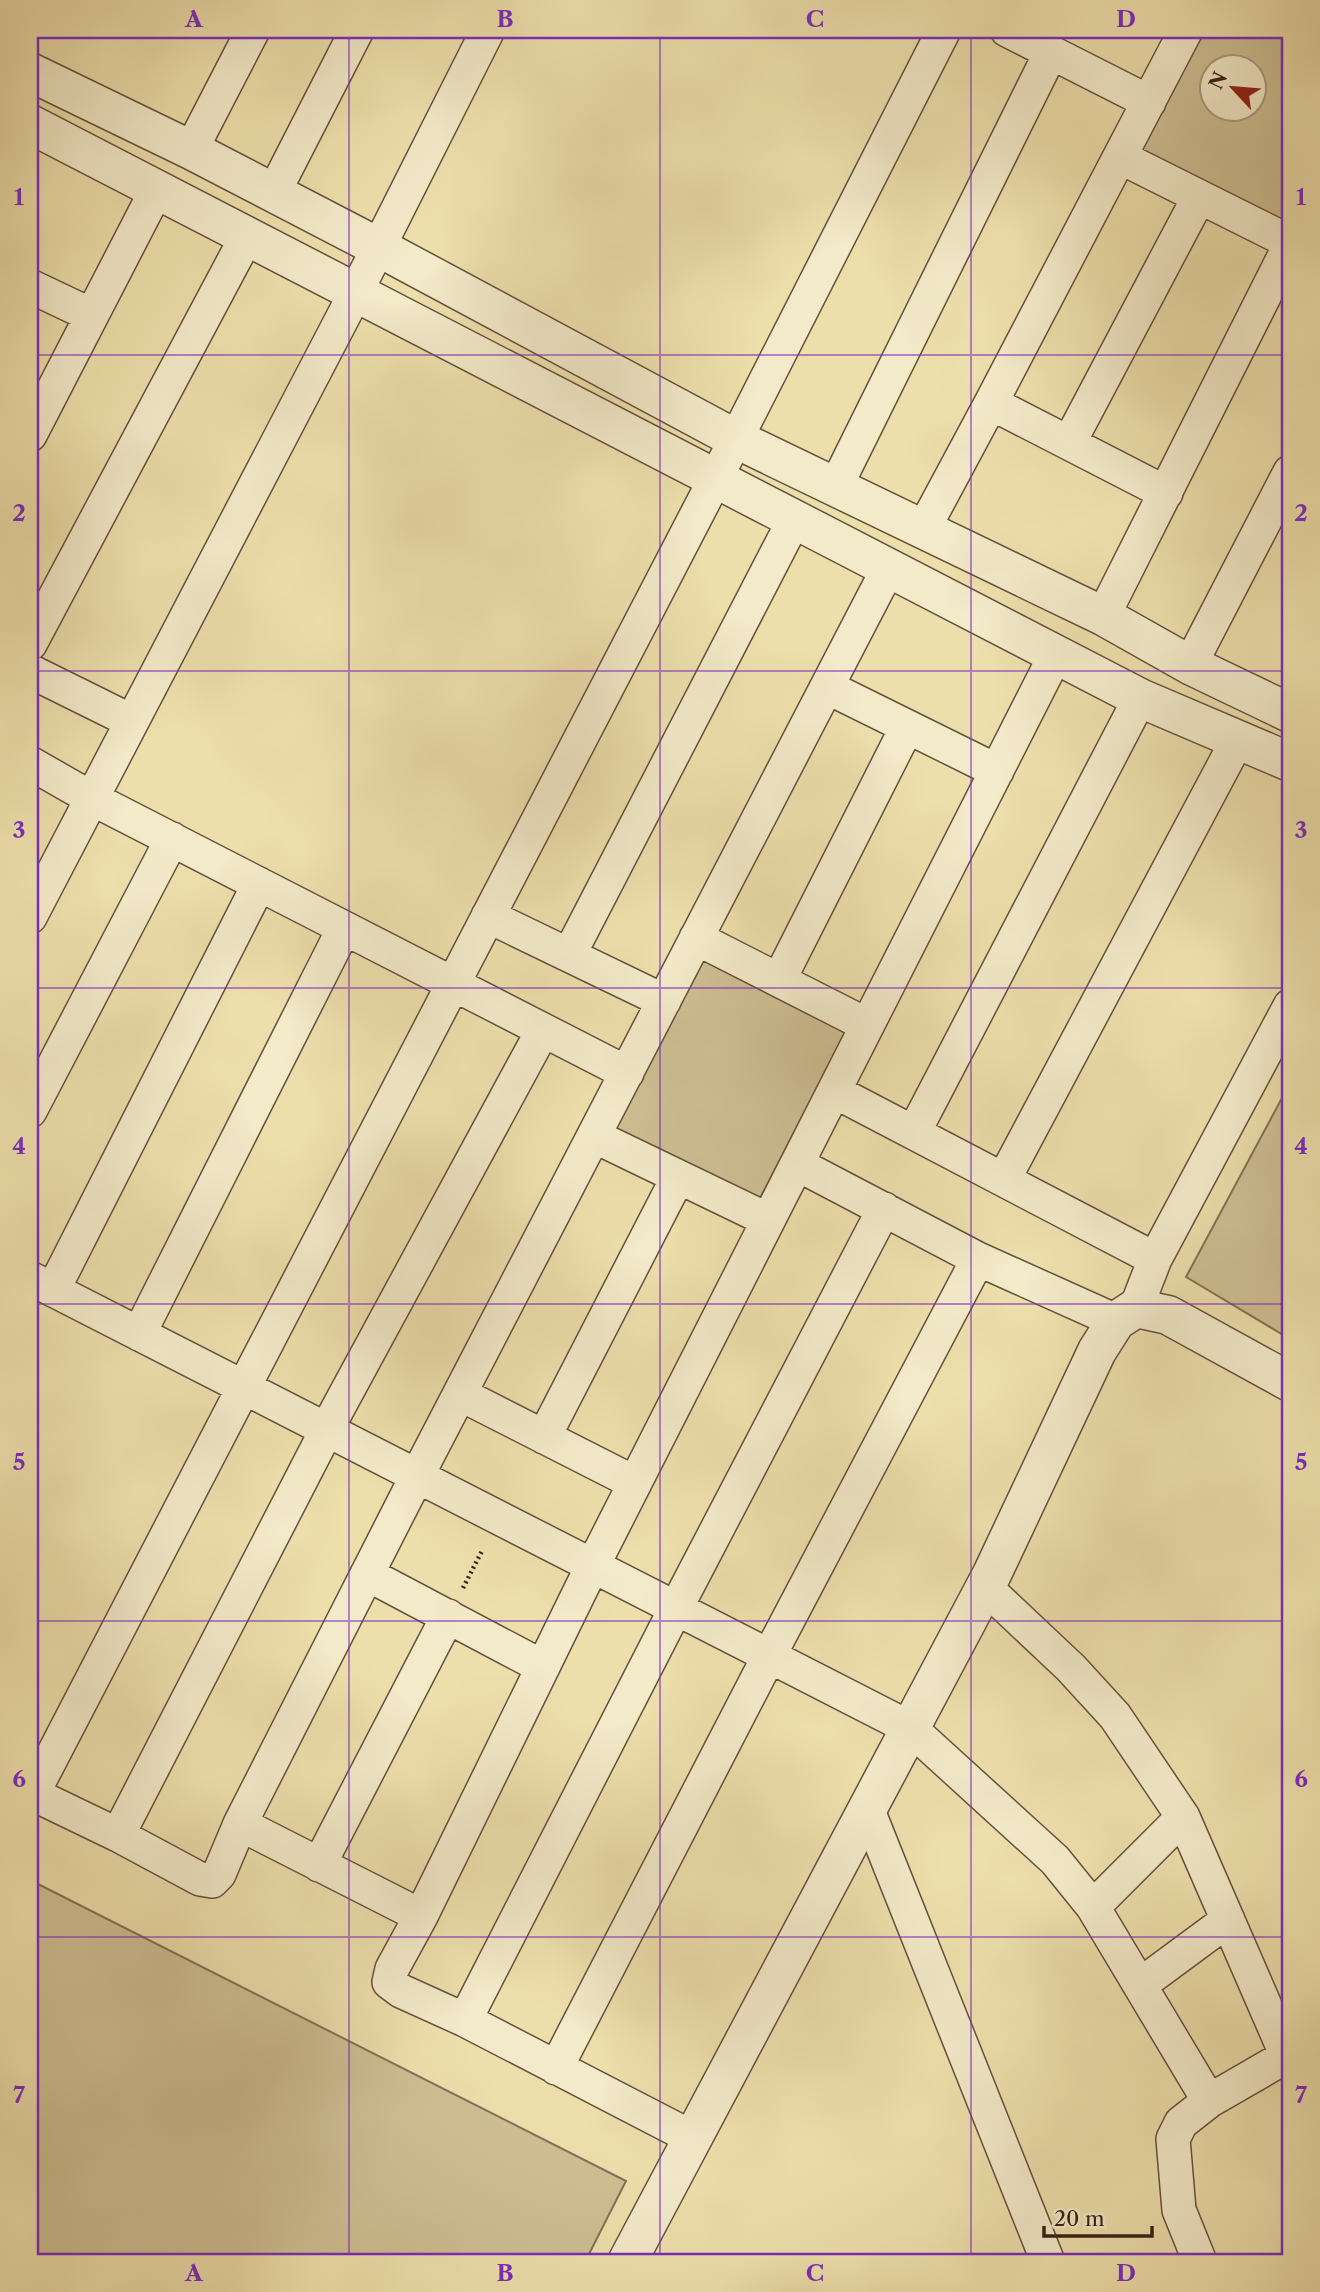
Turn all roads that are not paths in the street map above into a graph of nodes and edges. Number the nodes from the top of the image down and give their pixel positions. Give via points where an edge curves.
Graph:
1 (253, 30) edge
2 (358, 30) edge
3 (488, 30) edge
4 (944, 30) edge
5 (1007, 30) edge
6 (1186, 30) edge
7 (1051, 52) junction
8 (30, 72) edge
9 (1149, 102) junction
10 (30, 124) edge
11 (191, 150) junction
12 (1120, 157) junction
13 (157, 189) junction
14 (273, 194) junction
15 (1199, 197) junction
16 (247, 236) junction
17 (1290, 244) edge
18 (378, 247) junction
19 (30, 286) edge
20 (356, 292) junction
21 (92, 315) junction
22 (991, 403) junction
23 (30, 435) edge
24 (736, 439) junction
25 (1069, 443) junction
26 (1290, 472) edge
27 (716, 478) junction
28 (836, 486) junction
29 (1166, 493) junction
30 (794, 518) junction
31 (924, 528) junction
32 (889, 567) junction
33 (1103, 616) junction
34 (30, 644) edge
35 (1056, 654) junction
36 (1190, 665) junction
37 (30, 671) edge
38 (827, 687) junction
39 (1140, 698) junction
40 (1288, 707) edge
41 (131, 722) junction
42 (907, 727) junction
43 (1238, 740) junction
44 (1290, 762) edge
45 (30, 763) edge
46 (997, 771) junction
47 (91, 798) junction
48 (172, 839) junction
49 (259, 884) junction
50 (488, 916) junction
51 (30, 917) edge
52 (344, 928) junction
53 (696, 938) junction
54 (569, 955) junction
55 (779, 980) junction
56 (453, 984) junction
57 (664, 1001) junction
58 (1290, 1006) edge
59 (867, 1025) junction
60 (543, 1030) junction
61 (626, 1073) junction
62 (834, 1091) junction
63 (30, 1111) edge
64 (914, 1132) junction
65 (594, 1136) junction
66 (797, 1164) junction
67 (678, 1177) junction
68 (1004, 1179) junction
69 (884, 1209) junction
70 (768, 1220) junction
71 (978, 1259) junction
72 (1155, 1259) junction
73 (42, 1284) edge
74 (1126, 1315) junction
75 (139, 1334) junction
76 (1290, 1382) edge
77 (244, 1388) junction
78 (460, 1394) junction
79 (327, 1430) junction
80 (544, 1437) junction
81 (417, 1476) junction
82 (635, 1483) junction
83 (593, 1566) junction
84 (368, 1574) junction
85 (985, 1587) junction
86 (676, 1608) junction
87 (448, 1616) junction
88 (769, 1656) junction
89 (543, 1667) junction
90 (910, 1728) junction
91 (31, 1797) edge
92 (867, 1808) junction
93 (1183, 1817) junction
94 (240, 1824) junction
95 (118, 1835) junction
96 (319, 1865) junction
97 (1093, 1907) junction
98 (421, 1916) junction
99 (1228, 1920) junction
100 (1140, 1985) junction
101 (465, 2020) junction
102 (1289, 2059) edge
103 (556, 2068) junction
104 (1209, 2101) junction
105 (691, 2137) junction
106 (627, 2262) edge
107 (1048, 2262) edge
108 (1200, 2262) edge

1 - 11 street
2 - 14 street
3 - 18 street
4 - 24 street
5 - 7 street
6 - 9 street
7 - 9 street
7 - 28 street
8 - 11 street
9 - 12 street
10 - 13 street
11 - 14 street
12 - 15 street
12 - 22 street
13 - 16 street
13 - 21 street
14 - 18 street
15 - 17 street
15 - 25 street
16 - 20 street
16 - 34 street
17 - 29 street
18 - 20 street
18 - 24 street
19 - 21 street
20 - 27 street
20 - 41 street
21 - 23 street
22 - 25 street
22 - 31 street
24 - 27 street
24 - 28 street
25 - 29 street
26 - 36 street
27 - 30 street
27 - 50 street
28 - 31 street
29 - 33 street
30 - 32 street
30 - 54 street
31 - 33 street
32 - 35 street
32 - 38 street
33 - 36 street
35 - 39 street
35 - 46 street
36 - 40 street
37 - 41 street
38 - 42 street
38 - 53 street
39 - 43 street
39 - 64 street
41 - 47 street
42 - 46 street
42 - 55 street
43 - 44 street
43 - 68 street
45 - 47 street
46 - 59 street
47 - 48 street
47 - 51 street
48 - 49 street
48 - 63 street
49 - 52 street
49 - 73 street
50 - 54 street
50 - 56 street
52 - 56 street
52 - 75 street
53 - 55 street
53 - 57 street
54 - 57 street
55 - 59 street
56 - 60 street
56 - 77 street
57 - 61 street
58 - 72 street
59 - 62 street
60 - 61 street
60 - 79 street
61 - 65 street
62 - 64 street
62 - 66 street
64 - 68 street
65 - 67 street
65 - 78 street
66 - 69 street
66 - 70 street
67 - 70 street
67 - 80 street
68 - 72 street
69 - 71 street
69 - 86 street
70 - 82 street
71 - 74 street
71 - 88 street
72 - 74 street
73 - 75 street
74 - 76 street via 1168,1315
74 - 85 street via 1097,1351
75 - 77 street
77 - 79 street
77 - 91 street
78 - 80 street
78 - 81 street
79 - 81 street
79 - 95 street
80 - 82 street
81 - 83 street
81 - 84 street
82 - 83 street
83 - 86 street
83 - 89 street
84 - 87 street
84 - 94 street
85 - 90 street
85 - 93 street via 1115,1716
86 - 88 street
86 - 101 street
87 - 89 street
87 - 96 street
88 - 90 street
88 - 103 street
89 - 98 street
90 - 92 street
90 - 97 street via 1055,1860
91 - 95 street
92 - 105 street
92 - 107 street
93 - 97 street
93 - 99 street
94 - 95 street via 212,1881
94 - 96 street
96 - 98 street
97 - 100 street
98 - 101 street via 389,1982
99 - 100 street
99 - 102 street
100 - 104 street
101 - 103 street
102 - 104 street
103 - 105 street
104 - 108 street via 1181,2123 1173,2139 1179,2210
105 - 106 street

